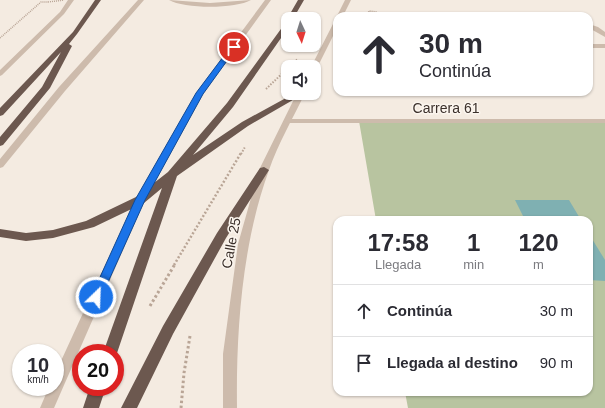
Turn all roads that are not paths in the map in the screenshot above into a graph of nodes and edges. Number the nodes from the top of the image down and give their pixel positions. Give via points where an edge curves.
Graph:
1 (71, 0) edge
2 (98, 0) edge
3 (141, 0) edge
4 (172, 0) edge
5 (248, 0) edge
6 (268, 0) edge
7 (301, 0) edge
8 (348, 0) edge
9 (294, 12) edge
10 (342, 12) edge
11 (593, 27) edge
12 (333, 30) edge
13 (75, 33) junction
14 (281, 33) edge
15 (605, 35) edge
16 (593, 46) edge
17 (605, 46) edge
18 (318, 60) edge
19 (0, 74) edge
20 (288, 100) edge
21 (298, 100) edge
22 (0, 113) edge
23 (288, 121) junction
24 (605, 121) edge
25 (0, 143) edge
26 (0, 165) edge
27 (264, 170) junction
28 (172, 174) junction
29 (140, 200) junction
30 (0, 233) edge
31 (113, 344) edge
32 (95, 396) edge
33 (47, 408) edge
34 (91, 408) edge
35 (129, 408) edge
36 (230, 408) edge

1 - 19 street via 62,13
2 - 13 highway
3 - 26 street via 62,89
4 - 5 street via 202,4
6 - 29 street via 200,93
7 - 9 highway
8 - 10 street
11 - 15 street
12 - 18 street
13 - 22 highway
13 - 25 highway via 46,88
14 - 28 highway via 230,105
16 - 17 street
20 - 28 highway via 245,124
21 - 23 street, Calle 25
23 - 24 street, Carrera 61
23 - 27 street, Calle 25
27 - 35 highway via 221,236 168,330
27 - 36 street, Calle 25 via 243,244 230,354
28 - 29 highway
28 - 31 highway
29 - 30 highway via 90,224 54,234 26,237
29 - 33 street
32 - 34 highway

